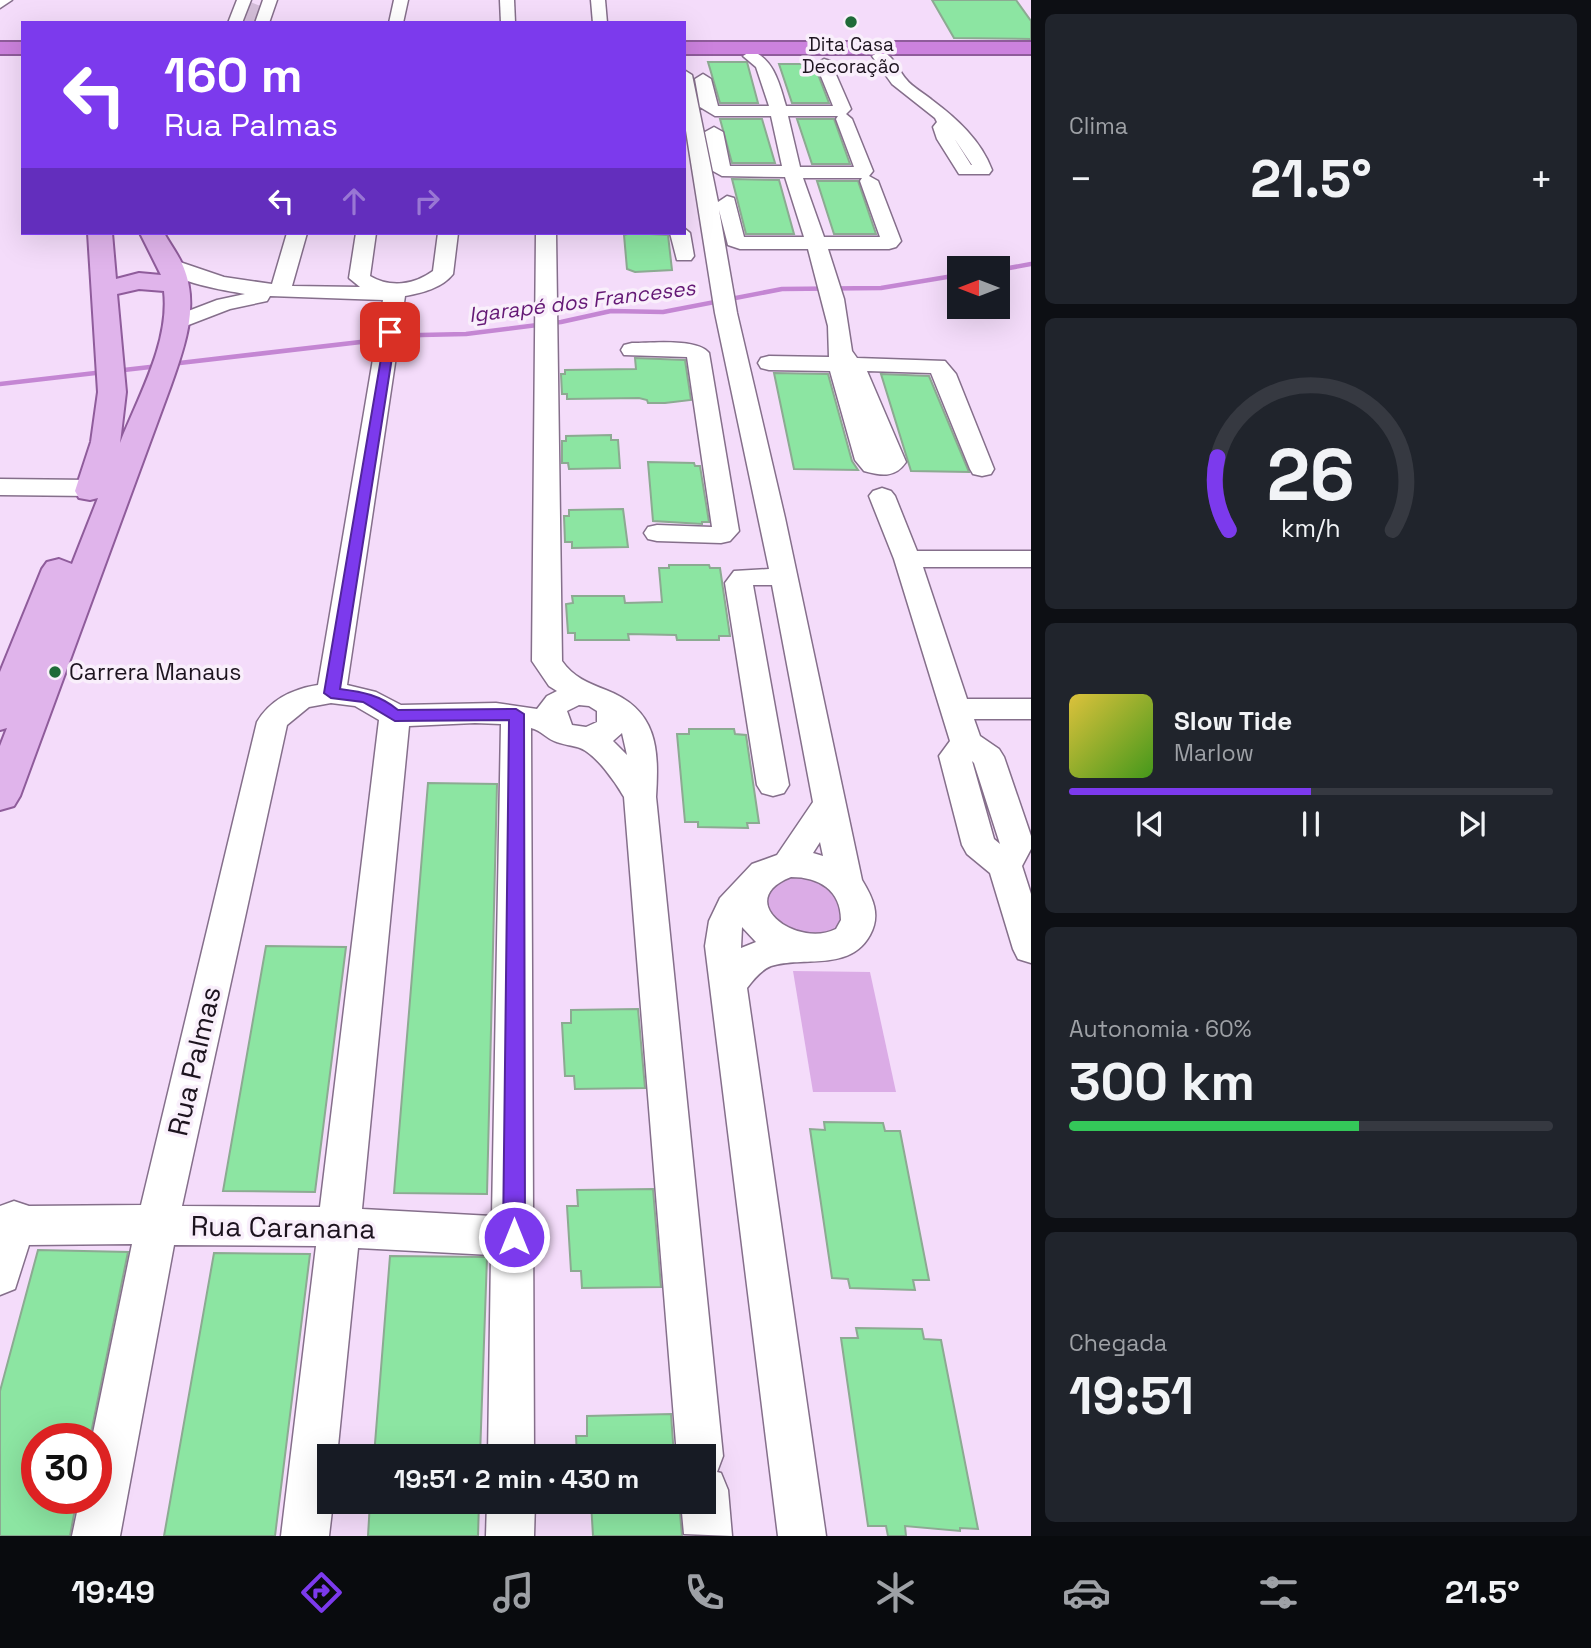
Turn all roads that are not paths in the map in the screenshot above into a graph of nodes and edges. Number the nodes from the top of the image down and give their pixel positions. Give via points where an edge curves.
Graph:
1 (5, 0) edge
2 (244, 0) edge
3 (270, 0) edge
4 (401, 0) edge
5 (507, 0) edge
6 (598, 0) edge
7 (0, 4) edge
8 (236, 21) edge
9 (263, 21) edge
10 (396, 21) edge
11 (508, 21) edge
12 (600, 21) edge
13 (0, 48) edge
14 (21, 48) edge
15 (686, 48) edge
16 (1031, 48) edge
17 (0, 55) edge
18 (21, 55) edge
19 (1031, 56) edge
20 (762, 59) junction
21 (889, 62) junction
22 (824, 64) dead end
23 (690, 65) edge
24 (778, 111) junction
25 (711, 117) dead end
26 (844, 119) dead end
27 (947, 123) dead end
28 (691, 144) edge
29 (686, 168) edge
30 (704, 168) junction
31 (793, 173) junction
32 (869, 181) dead end
33 (723, 183) dead end
34 (100, 235) edge
35 (153, 235) edge
36 (296, 235) edge
37 (366, 235) edge
38 (448, 235) edge
39 (528, 235) edge
40 (546, 235) edge
41 (680, 235) edge
42 (815, 244) junction
43 (684, 256) dead end
44 (528, 267) dead end
45 (174, 274) junction
46 (281, 289) junction
47 (103, 290) junction
48 (310, 291) junction
49 (395, 292) junction
50 (178, 323) junction
51 (632, 349) dead end
52 (844, 361) junction
53 (769, 363) dead end
54 (982, 469) dead end
55 (0, 487) edge
56 (91, 488) junction
57 (882, 496) dead end
58 (724, 518) junction
59 (772, 518) junction
60 (657, 533) dead end
61 (907, 559) junction
62 (1031, 559) edge
63 (784, 577) junction
64 (331, 693) junction
65 (598, 700) junction
66 (955, 709) junction
67 (1031, 709) edge
68 (516, 714) junction
69 (395, 716) junction
70 (0, 717) edge
71 (553, 724) junction
72 (588, 738) junction
73 (773, 785) dead end
74 (0, 796) edge
75 (640, 797) junction
76 (829, 803) junction
77 (789, 864) junction
78 (845, 881) junction
79 (750, 890) junction
80 (1024, 907) edge
81 (805, 949) junction
82 (1031, 949) edge
83 (730, 983) junction
84 (16, 1223) edge
85 (157, 1225) junction
86 (340, 1227) junction
87 (514, 1237) junction
88 (0, 1274) edge
89 (511, 1444) edge
90 (699, 1444) edge
91 (511, 1514) edge
92 (96, 1536) edge
93 (305, 1536) edge
94 (510, 1536) edge
95 (802, 1536) edge

1 - 7 street
2 - 8 street
3 - 9 street
4 - 10 street
5 - 11 street
6 - 12 street
13 - 14 highway
15 - 16 highway
17 - 18 highway
19 - 21 highway
20 - 21 highway
20 - 23 highway
20 - 24 street
21 - 27 street via 910,94
22 - 24 street via 843,109
23 - 24 street via 710,110
23 - 28 street
24 - 31 street
25 - 31 street via 722,170
26 - 31 street via 864,171
28 - 30 street
29 - 30 street
30 - 59 street via 724,304
31 - 42 street
32 - 42 street via 891,242
33 - 42 street via 735,241
34 - 47 main road
35 - 45 main road
36 - 46 street
37 - 49 street via 359,278
38 - 49 street via 443,274
39 - 44 street
40 - 65 street via 547,662 559,679
41 - 43 street
42 - 52 street via 834,304
45 - 46 street
45 - 47 main road
45 - 50 main road
46 - 48 street
47 - 56 main road via 112,417
48 - 49 street
48 - 50 street via 244,299
49 - 64 street
50 - 74 main road
51 - 58 street via 698,353
52 - 53 street
52 - 54 street via 937,366 945,373
55 - 56 street
56 - 70 main road
57 - 61 street
58 - 59 street
58 - 60 street via 724,534
59 - 63 street
61 - 62 street
61 - 66 street
63 - 73 street via 744,577 739,583
63 - 76 street
64 - 69 street, Rua Palmas via 366,697
64 - 85 street, Rua Palmas via 293,703 272,722
65 - 71 street via 575,695 558,702 552,709
65 - 72 street via 615,719 598,736
65 - 75 street via 633,723 643,757
66 - 67 street
66 - 80 street via 966,742 988,757 1017,844 1005,866
68 - 69 street
68 - 71 street
68 - 87 street
69 - 86 street
71 - 72 street via 567,735
72 - 75 street via 626,772
75 - 90 street
76 - 77 street
76 - 78 street
77 - 78 street via 829,870
77 - 79 street via 764,872
78 - 81 street via 860,908 852,934 831,946
79 - 81 street via 749,905 761,927 785,944
79 - 83 street via 735,902 723,928
80 - 82 street
81 - 83 street via 752,957
83 - 95 street
84 - 85 street, Rua Caranana
84 - 88 street
85 - 86 street, Rua Caranana
85 - 92 street, Rua Palmas
86 - 87 street, Rua Caranana
86 - 93 street
87 - 89 street
91 - 94 street

